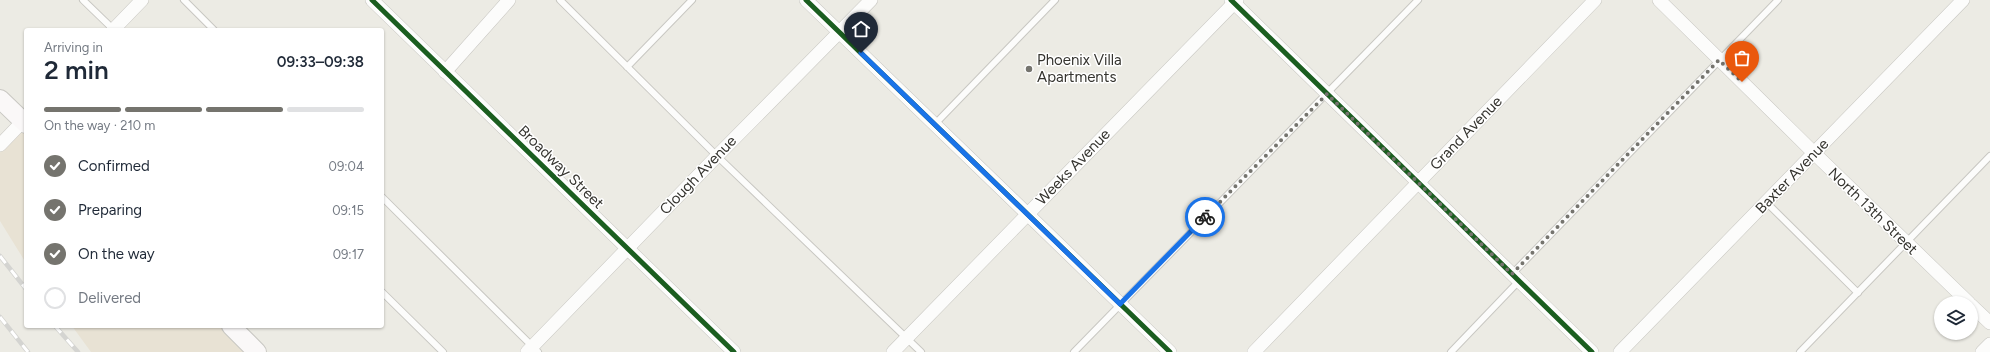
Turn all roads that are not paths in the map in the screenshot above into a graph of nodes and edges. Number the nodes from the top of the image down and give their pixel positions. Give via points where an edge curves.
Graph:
1 (83, 0) edge
2 (142, 0) edge
3 (184, 0) edge
4 (372, 0) edge
5 (509, 0) edge
6 (560, 0) edge
7 (692, 0) edge
8 (806, 0) edge
9 (871, 0) edge
10 (1055, 0) edge
11 (1418, 0) edge
12 (1595, 0) edge
13 (1659, 0) edge
14 (1778, 0) edge
15 (1963, 0) edge
16 (1234, 1) edge
17 (111, 28) edge
18 (115, 28) edge
19 (212, 28) edge
20 (840, 32) junction
21 (1719, 60) junction
22 (627, 67) junction
23 (445, 72) junction
24 (1327, 94) junction
25 (0, 99) edge
26 (24, 120) edge
27 (24, 122) edge
28 (935, 124) junction
29 (0, 145) edge
30 (1814, 153) junction
31 (717, 156) junction
32 (1990, 156) edge
33 (1419, 183) junction
34 (384, 199) edge
35 (1766, 202) junction
36 (1028, 213) junction
37 (1906, 242) junction
38 (627, 248) junction
39 (1516, 277) junction
40 (1858, 293) junction
41 (384, 294) edge
42 (1962, 296) edge
43 (1120, 304) junction
44 (1978, 312) edge
45 (1990, 323) edge
46 (233, 328) edge
47 (907, 338) junction
48 (1990, 344) edge
49 (533, 350) edge
50 (257, 352) edge
51 (443, 352) edge
52 (734, 352) edge
53 (893, 352) edge
54 (922, 352) edge
55 (1074, 352) edge
56 (1170, 352) edge
57 (1254, 352) edge
58 (1451, 352) edge
59 (1592, 352) edge
60 (1620, 352) edge
61 (1800, 352) edge
62 (1982, 352) edge

1 - 17 lane
2 - 18 street
3 - 19 lane
4 - 23 street, Broadway Street
5 - 23 street
6 - 22 lane
7 - 22 lane
8 - 20 street
9 - 20 street, Clough Avenue
10 - 28 lane
11 - 24 lane
12 - 33 street, Grand Avenue
13 - 21 street, North 13th Street
14 - 21 lane
15 - 30 street, Baxter Avenue
16 - 24 street
16 - 36 street, Weeks Avenue
20 - 28 street
20 - 31 street, Clough Avenue
21 - 30 street, North 13th Street
21 - 39 lane
22 - 31 lane
23 - 38 street, Broadway Street
24 - 33 street
24 - 43 lane
25 - 26 street
27 - 29 street
28 - 36 street
30 - 35 street, Baxter Avenue
30 - 37 street, North 13th Street
31 - 38 street, Clough Avenue
31 - 47 lane
32 - 37 lane
33 - 39 street
33 - 57 street, Grand Avenue
34 - 49 lane
35 - 40 lane
35 - 60 street, Baxter Avenue
36 - 43 street
36 - 47 street, Weeks Avenue
37 - 40 lane
37 - 42 street, North 13th Street
38 - 49 street, Clough Avenue
38 - 52 street, Broadway Street
39 - 58 lane
39 - 59 street
40 - 61 lane
41 - 51 lane
43 - 55 lane
43 - 56 street
44 - 45 street, North 13th Street
46 - 50 street
47 - 53 street, Weeks Avenue
47 - 54 lane
48 - 62 street

